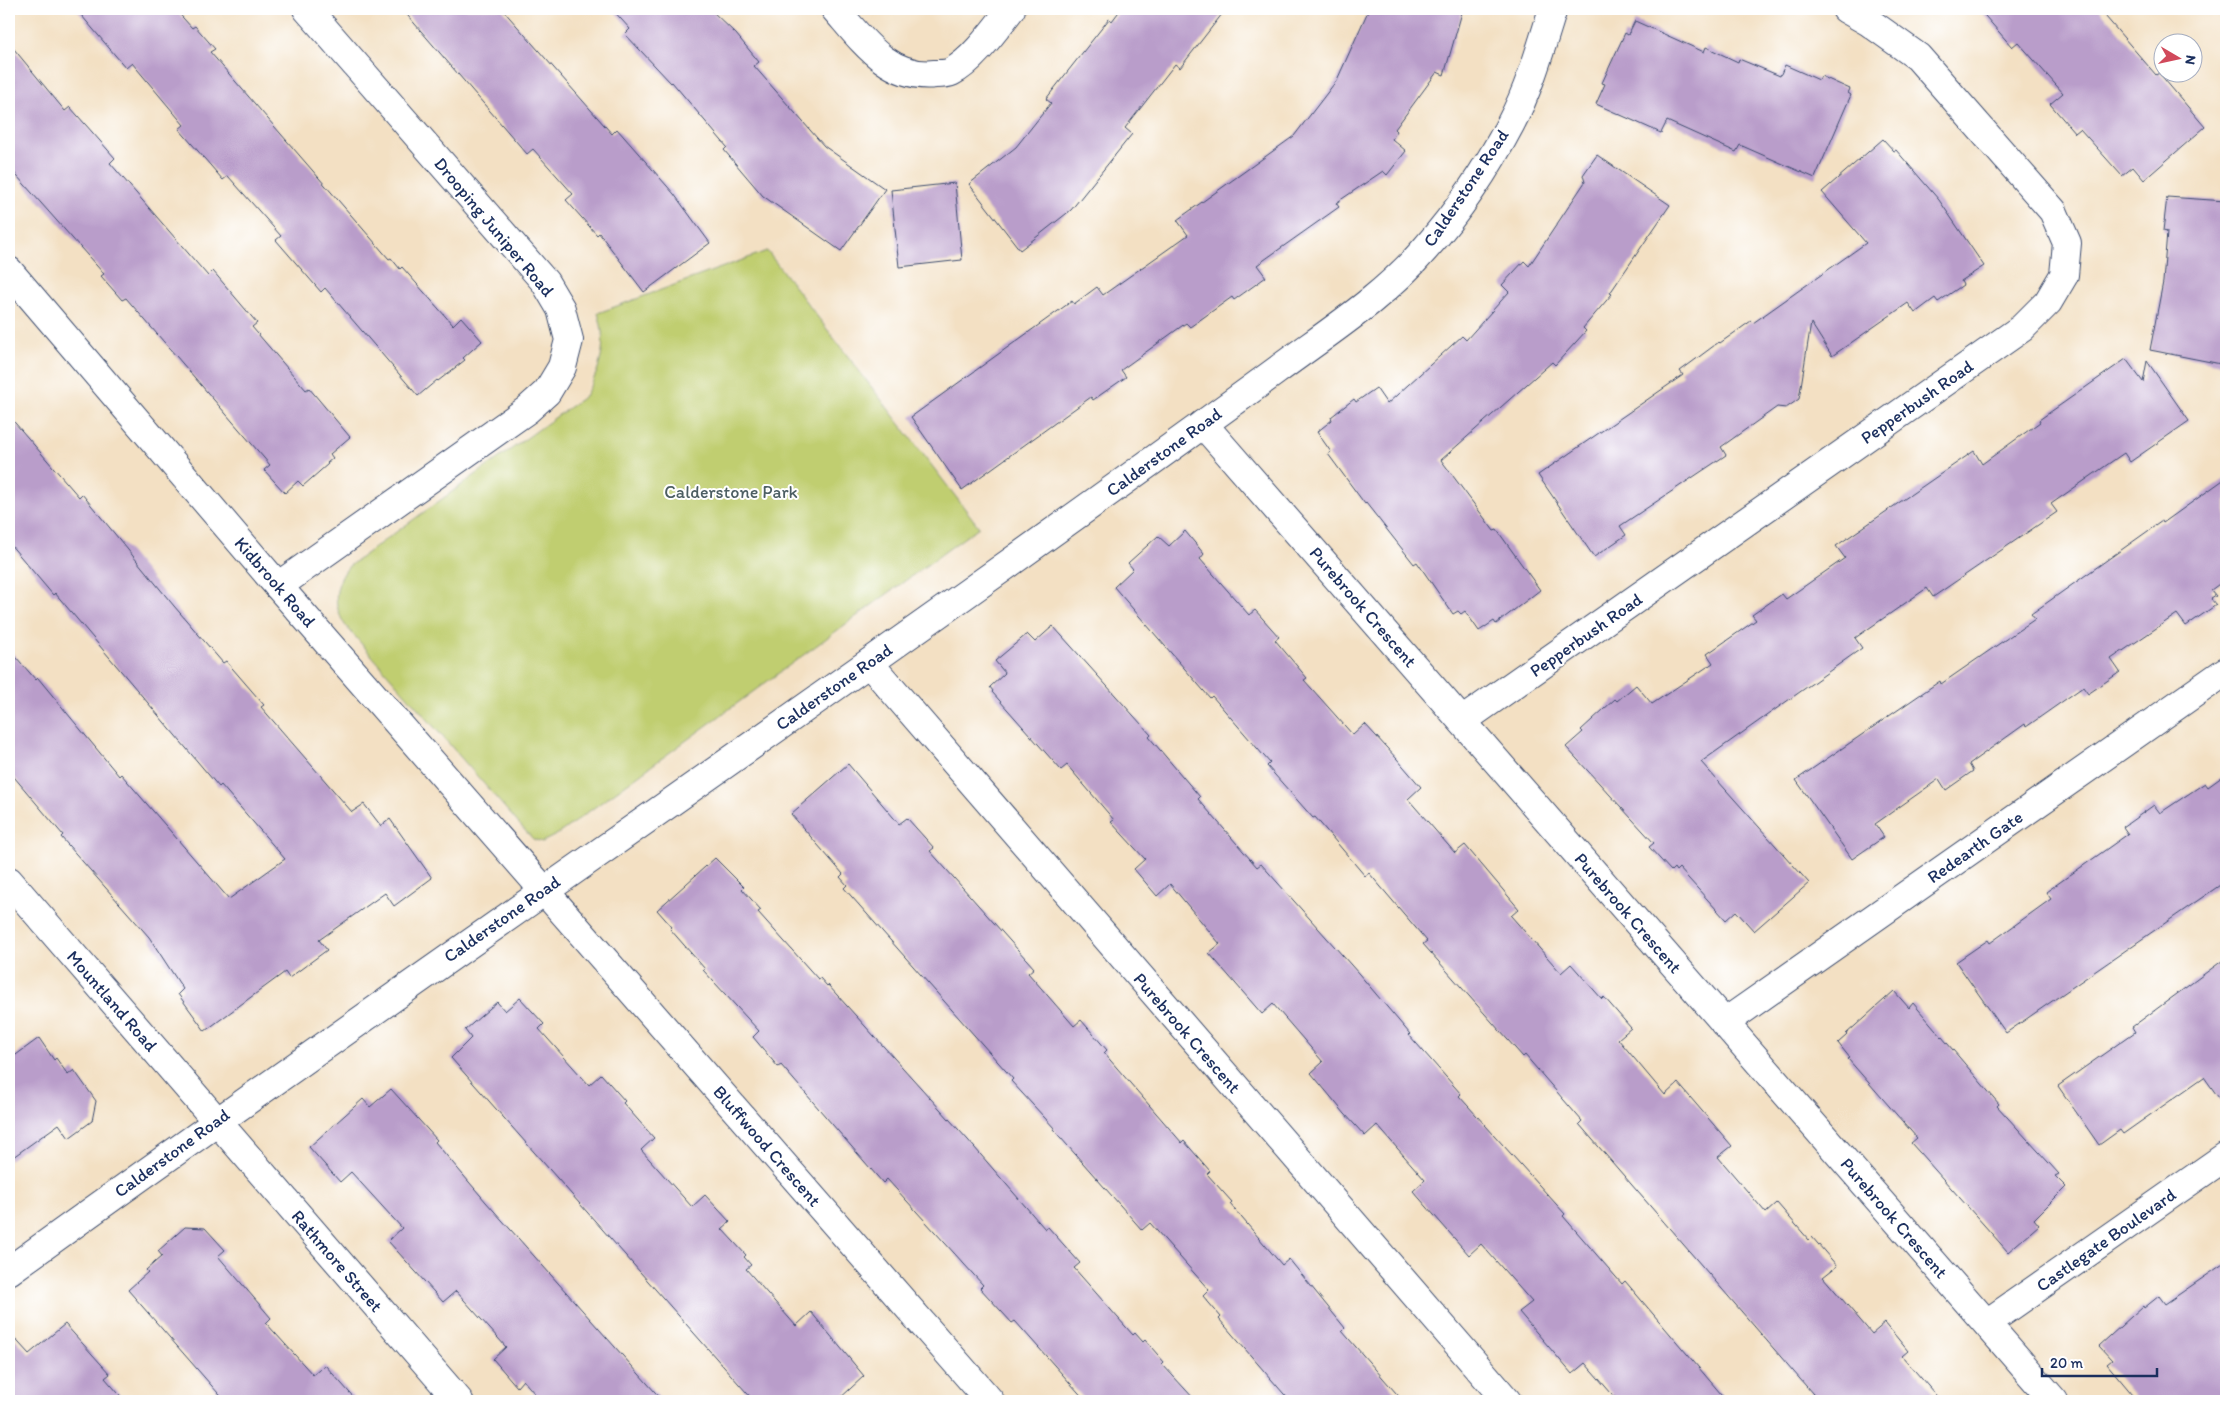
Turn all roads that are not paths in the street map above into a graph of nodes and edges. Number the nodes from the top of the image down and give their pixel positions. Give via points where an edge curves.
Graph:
1 (307, 9) edge
2 (835, 9) edge
3 (1011, 9) edge
4 (1553, 9) edge
5 (1846, 9) edge
6 (9, 271) edge
7 (1203, 424) junction
8 (278, 586) junction
9 (869, 663) junction
10 (2226, 671) edge
11 (1462, 721) junction
12 (9, 881) edge
13 (543, 890) junction
14 (1724, 1023) junction
15 (216, 1121) junction
16 (2226, 1156) edge
17 (9, 1271) edge
18 (1986, 1323) junction
19 (459, 1401) edge
20 (990, 1401) edge
21 (1507, 1401) edge
22 (2054, 1401) edge

1 - 8 street, Drooping Juniper Road via 545,282 561,309 569,340 562,368 547,392 527,410
2 - 3 street via 891,66 918,76 950,73 978,50
4 - 7 street, Calderstone Road via 1535,67 1512,121 1484,168 1425,250 1384,290
5 - 11 street, Pepperbush Road via 1918,57 2053,211 2067,243 2064,275 2048,302 2022,328
6 - 8 street, Kidbrook Road
7 - 9 street, Calderstone Road
7 - 11 street, Purebrook Crescent
8 - 13 street, Kidbrook Road
9 - 13 street, Calderstone Road
9 - 21 street, Purebrook Crescent
10 - 14 street, Redearth Gate
11 - 14 street, Purebrook Crescent
12 - 15 street, Mountland Road
13 - 15 street, Calderstone Road
13 - 20 street, Bluffwood Crescent
14 - 18 street, Purebrook Crescent
15 - 17 street, Calderstone Road
15 - 19 street, Rathmore Street
16 - 18 street, Castlegate Boulevard
18 - 22 street, Purebrook Crescent

